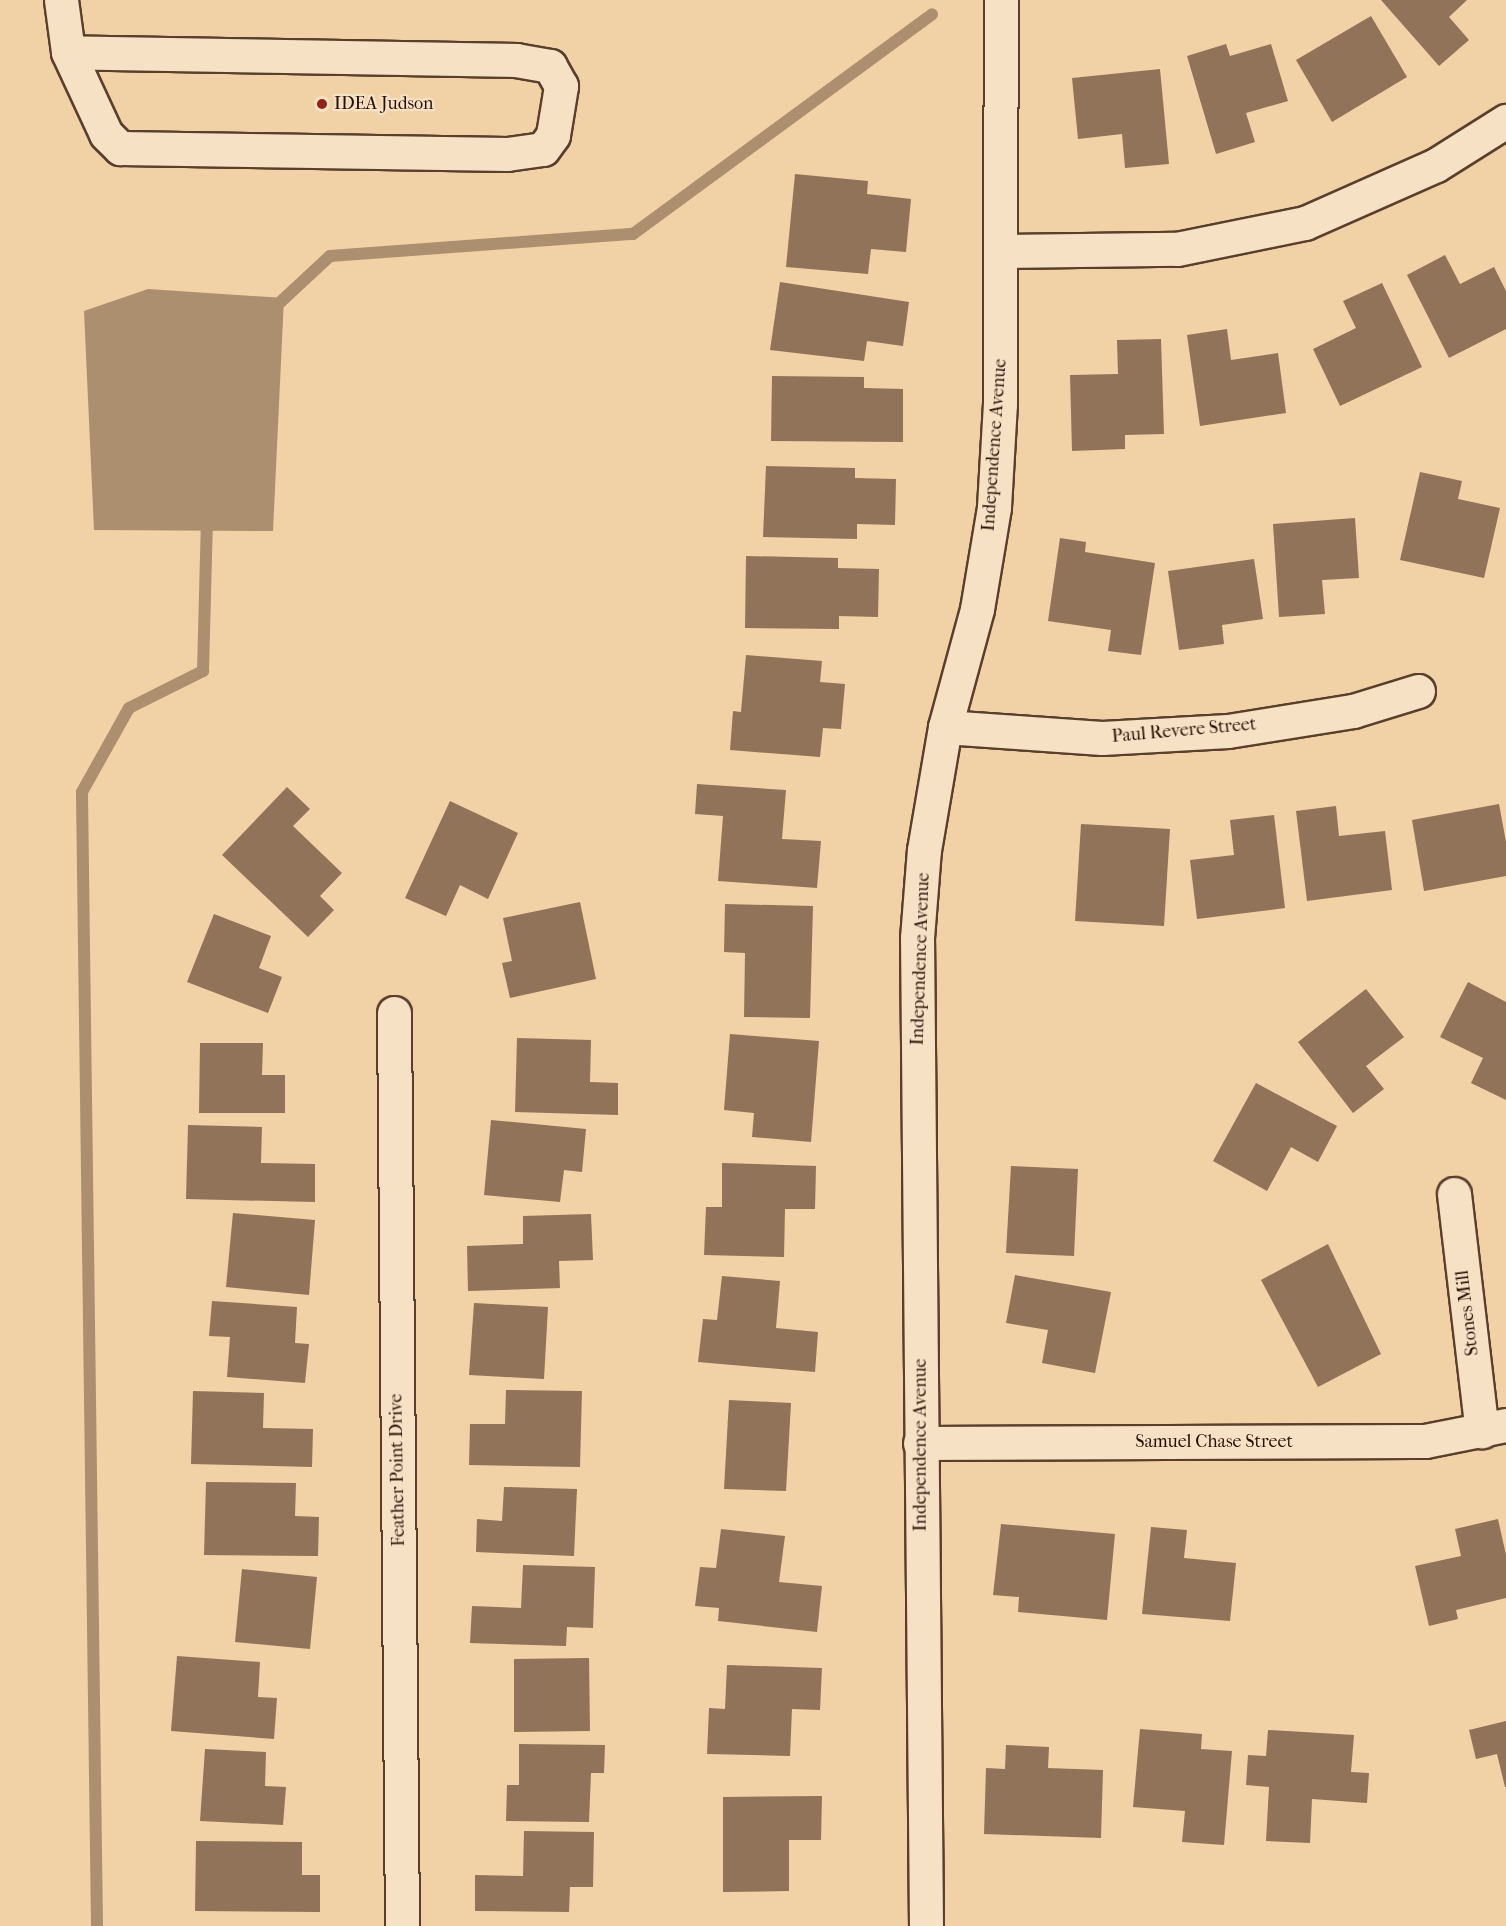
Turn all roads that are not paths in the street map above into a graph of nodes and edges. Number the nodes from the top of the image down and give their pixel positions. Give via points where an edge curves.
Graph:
1 (61, 0) edge
2 (1001, 0) edge
3 (68, 52) junction
4 (1506, 121) edge
5 (1002, 251) junction
6 (1418, 691) dead end
7 (945, 727) junction
8 (394, 1013) dead end
9 (1454, 1194) dead end
10 (1494, 1428) edge
11 (920, 1443) junction
12 (402, 1926) edge
13 (926, 1926) edge

1 - 3 street
2 - 5 street, Independence Avenue
3 - 3 street via 106,134 120,148 507,154 543,149 553,135 561,86 550,66 516,60
4 - 5 street via 1436,165 1305,224 1177,249
5 - 7 street, Independence Avenue via 994,507 978,609
6 - 7 street, Paul Revere Street via 1353,711 1228,731 1102,738
7 - 11 street, Independence Avenue via 924,850 917,938
8 - 12 street, Feather Point Drive
9 - 10 street, Stones Mill
10 - 11 street, Samuel Chase Street via 1425,1441
11 - 13 street, Independence Avenue

